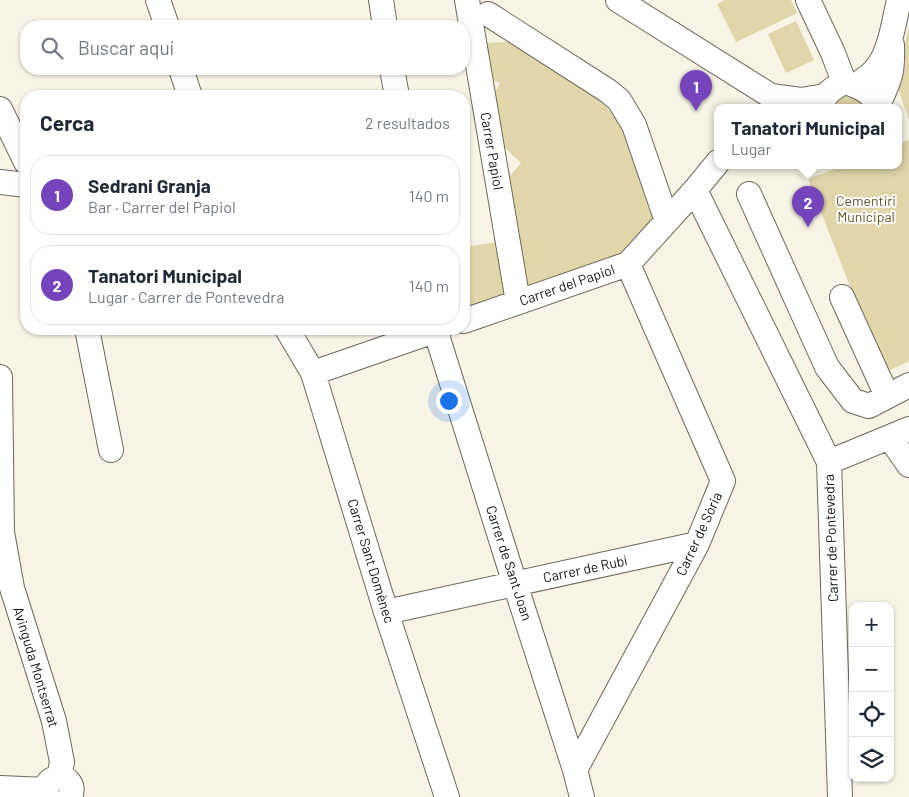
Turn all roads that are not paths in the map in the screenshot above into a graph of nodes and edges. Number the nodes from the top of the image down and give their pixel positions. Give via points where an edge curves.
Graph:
1 (158, 0) edge
2 (381, 0) edge
3 (467, 0) edge
4 (618, 0) edge
5 (808, 0) edge
6 (899, 0) edge
7 (488, 14) dead end
8 (165, 20) edge
9 (384, 20) edge
10 (891, 34) junction
11 (183, 75) edge
12 (393, 75) edge
13 (851, 84) junction
14 (188, 90) edge
15 (396, 90) edge
16 (823, 102) edge
17 (772, 104) edge
18 (876, 104) edge
19 (879, 104) edge
20 (0, 109) edge
21 (20, 150) edge
22 (714, 167) edge
23 (0, 182) edge
24 (20, 184) edge
25 (695, 190) junction
26 (749, 194) dead end
27 (667, 221) junction
28 (628, 264) junction
29 (842, 297) dead end
30 (518, 302) junction
31 (470, 319) edge
32 (88, 335) edge
33 (291, 335) edge
34 (420, 335) edge
35 (439, 335) edge
36 (313, 373) junction
37 (0, 377) edge
38 (909, 385) edge
39 (887, 396) junction
40 (900, 433) edge
41 (111, 450) dead end
42 (829, 462) junction
43 (909, 464) edge
44 (697, 544) junction
45 (515, 584) junction
46 (386, 612) junction
47 (575, 770) junction
48 (0, 788) edge
49 (56, 790) edge
50 (447, 797) edge
51 (582, 797) edge
52 (840, 797) edge

1 - 8 street
2 - 9 street
3 - 30 street, Carrer Papiol
4 - 17 street
5 - 13 street via 832,53
6 - 10 street
7 - 27 street via 619,100 634,125
10 - 13 street via 876,70
10 - 19 street via 891,77
11 - 14 street
12 - 15 street
13 - 16 street via 831,89
13 - 18 street via 872,96
16 - 17 street via 801,100
20 - 21 street
22 - 25 street, Carrer del Papiol
23 - 24 street
25 - 27 street, Carrer del Papiol
25 - 42 street, Carrer de Pontevedra
26 - 39 street via 827,367 853,401 869,406
27 - 28 street, Carrer del Papiol
28 - 30 street, Carrer del Papiol
28 - 44 street, Carrer de Sòria via 723,482
29 - 39 street
30 - 31 street, Carrer del Papiol
32 - 41 street
33 - 36 street, Carrer Sant Domènec
34 - 36 street
35 - 45 street, Carrer de Sant Joan
36 - 46 street, Carrer Sant Domènec
37 - 49 street, Avinguda Montserrat via 2,532 12,588 54,721 62,762
38 - 39 street
40 - 42 street
40 - 43 street
42 - 52 street, Carrer de Pontevedra
44 - 45 street, Carrer de Rubí
44 - 47 street, Carrer de Sòria
45 - 46 street, Carrer de Rubí
45 - 47 street, Carrer de Sant Joan
46 - 50 street, Carrer Sant Domènec
47 - 51 street, Carrer de Sant Joan
48 - 49 street

